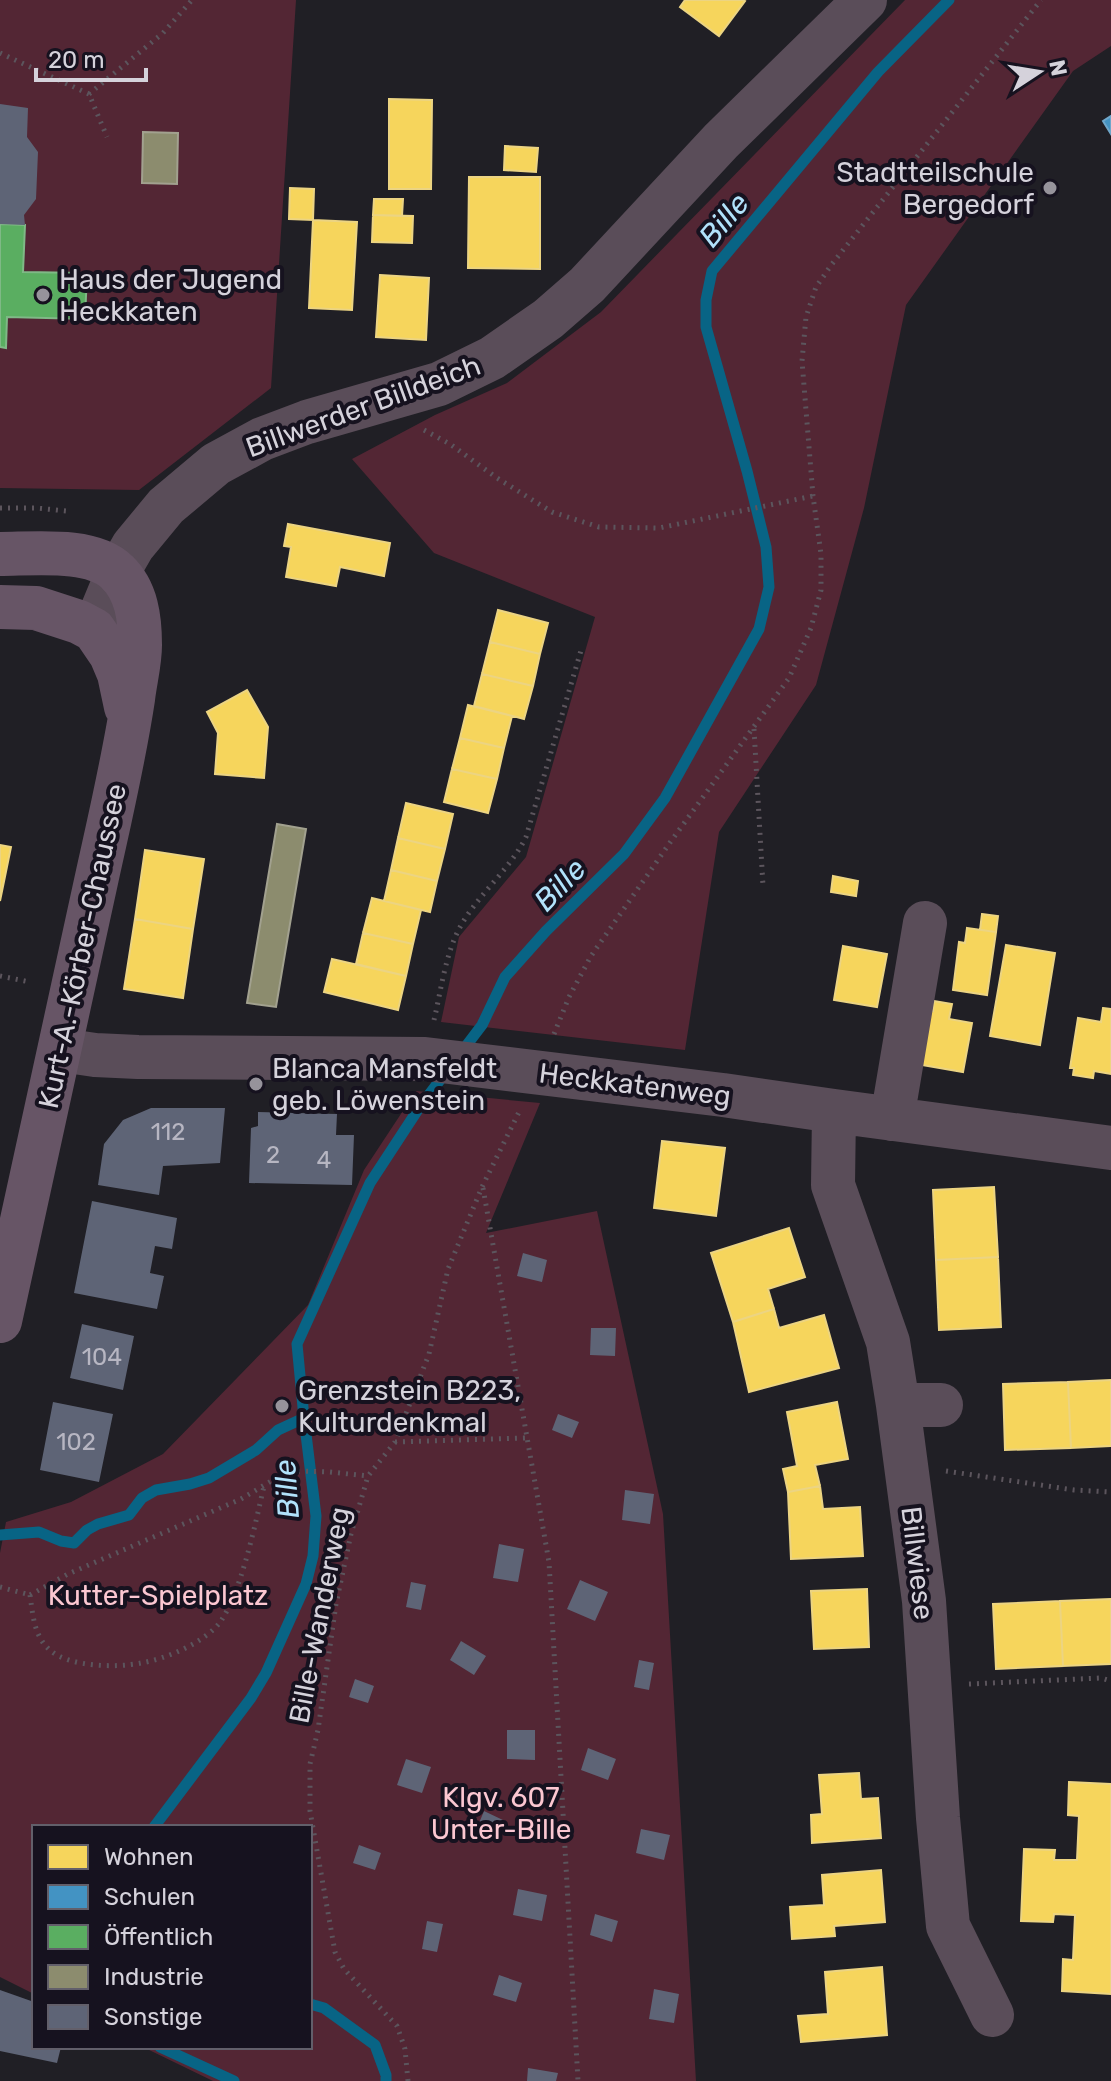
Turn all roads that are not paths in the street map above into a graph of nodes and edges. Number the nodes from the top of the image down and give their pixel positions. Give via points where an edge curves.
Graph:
1 (865, 0) edge
2 (0, 554) edge
3 (118, 572) junction
4 (0, 607) edge
5 (94, 630) junction
6 (128, 729) junction
7 (925, 923) dead end
8 (61, 1050) junction
9 (834, 1111) junction
10 (892, 1119) junction
11 (1111, 1148) edge
12 (0, 1321) edge
13 (898, 1405) junction
14 (941, 1405) dead end
15 (992, 2015) dead end

1 - 3 street, Billwerder Billdeich via 548,319 492,358 439,384 307,422 216,464 166,506
2 - 3 main road via 90,557
3 - 5 street, Billwerder Billdeich
3 - 6 main road, Kurt-A.-Körber-Chaussee via 138,616 140,648
4 - 5 main road via 36,608
5 - 6 main road via 119,674
6 - 8 main road, Kurt-A.-Körber-Chaussee
7 - 10 street
8 - 9 street, Heckkatenweg via 138,1057 425,1059
8 - 12 main road, Kurt-A.-Körber-Chaussee
9 - 10 street, Heckkatenweg
9 - 13 street, Billwiese via 833,1185 888,1342
10 - 11 street, Heckkatenweg
13 - 14 street
13 - 15 street, Billwiese via 924,1601 948,1926

